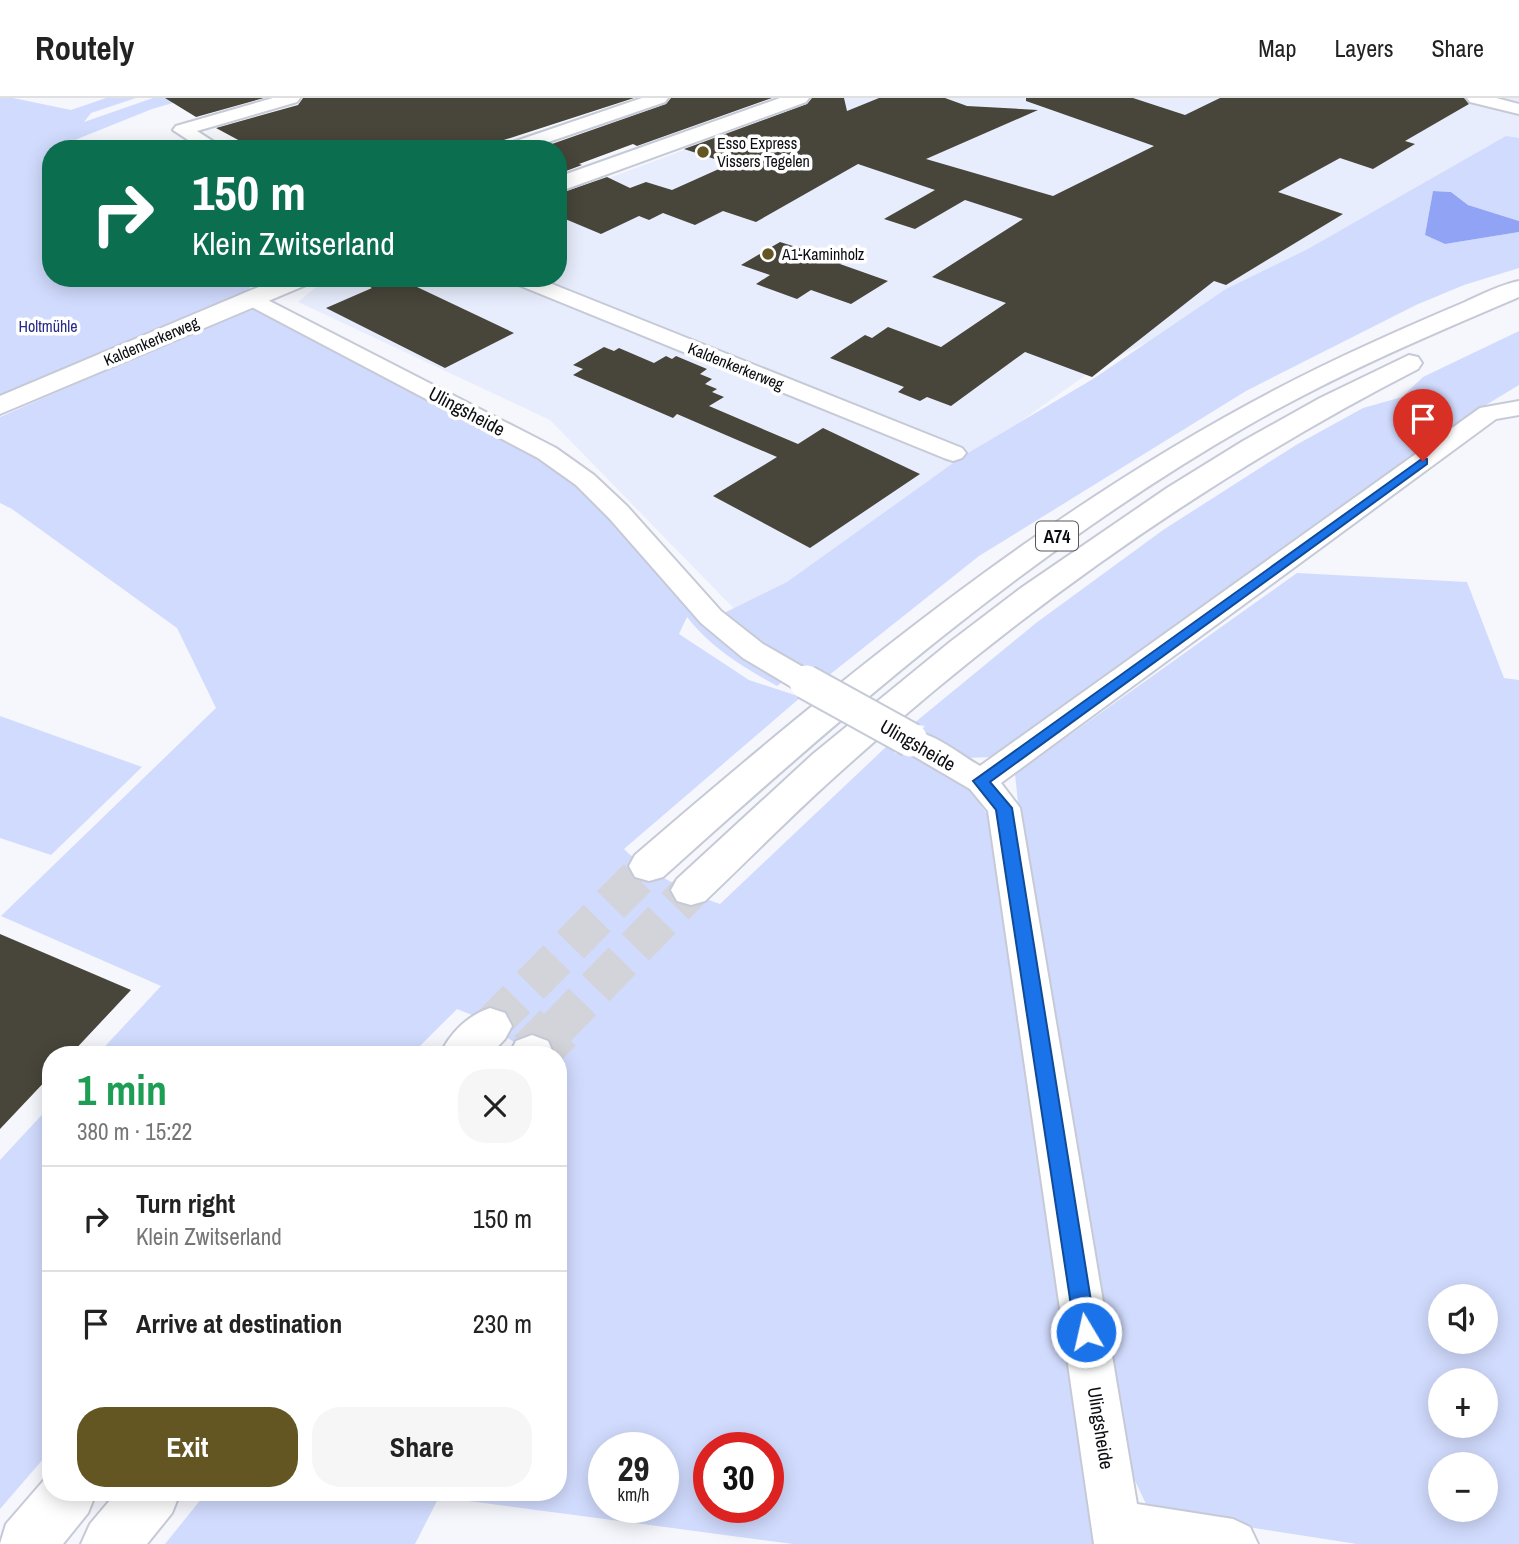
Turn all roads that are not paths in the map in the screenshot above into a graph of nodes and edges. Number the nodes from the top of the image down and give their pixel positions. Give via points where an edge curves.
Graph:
1 (659, 98) edge
2 (799, 98) edge
3 (1476, 98) edge
4 (279, 99) edge
5 (1519, 109) edge
6 (200, 140) edge
7 (536, 140) edge
8 (567, 182) edge
9 (280, 287) edge
10 (540, 287) edge
11 (1519, 289) edge
12 (252, 298) junction
13 (1519, 314) edge
14 (0, 406) edge
15 (1519, 408) edge
16 (953, 453) dead end
17 (981, 781) junction
18 (649, 866) tunnel mouth
19 (691, 890) tunnel mouth
20 (61, 1501) edge
21 (145, 1501) edge
22 (1117, 1535) edge
23 (26, 1544) edge
24 (110, 1544) edge
25 (1233, 1544) edge

1 - 7 street
2 - 8 main road
3 - 5 street
4 - 6 street via 182,130
9 - 12 main road, Kaldenkerkerweg
10 - 16 street, Kaldenkerkerweg
11 - 18 main road, A74 via 1343,365 1201,441 1043,545 902,648
12 - 14 main road, Kaldenkerkerweg
12 - 17 street, Ulingsheide, bridge via 547,453 585,480 710,617 753,651
13 - 19 main road, A74 via 1377,379 1227,460 1070,567 825,764
15 - 17 street via 1489,413
17 - 22 street, Ulingsheide via 1004,808
20 - 23 main road
21 - 24 main road
22 - 25 street

